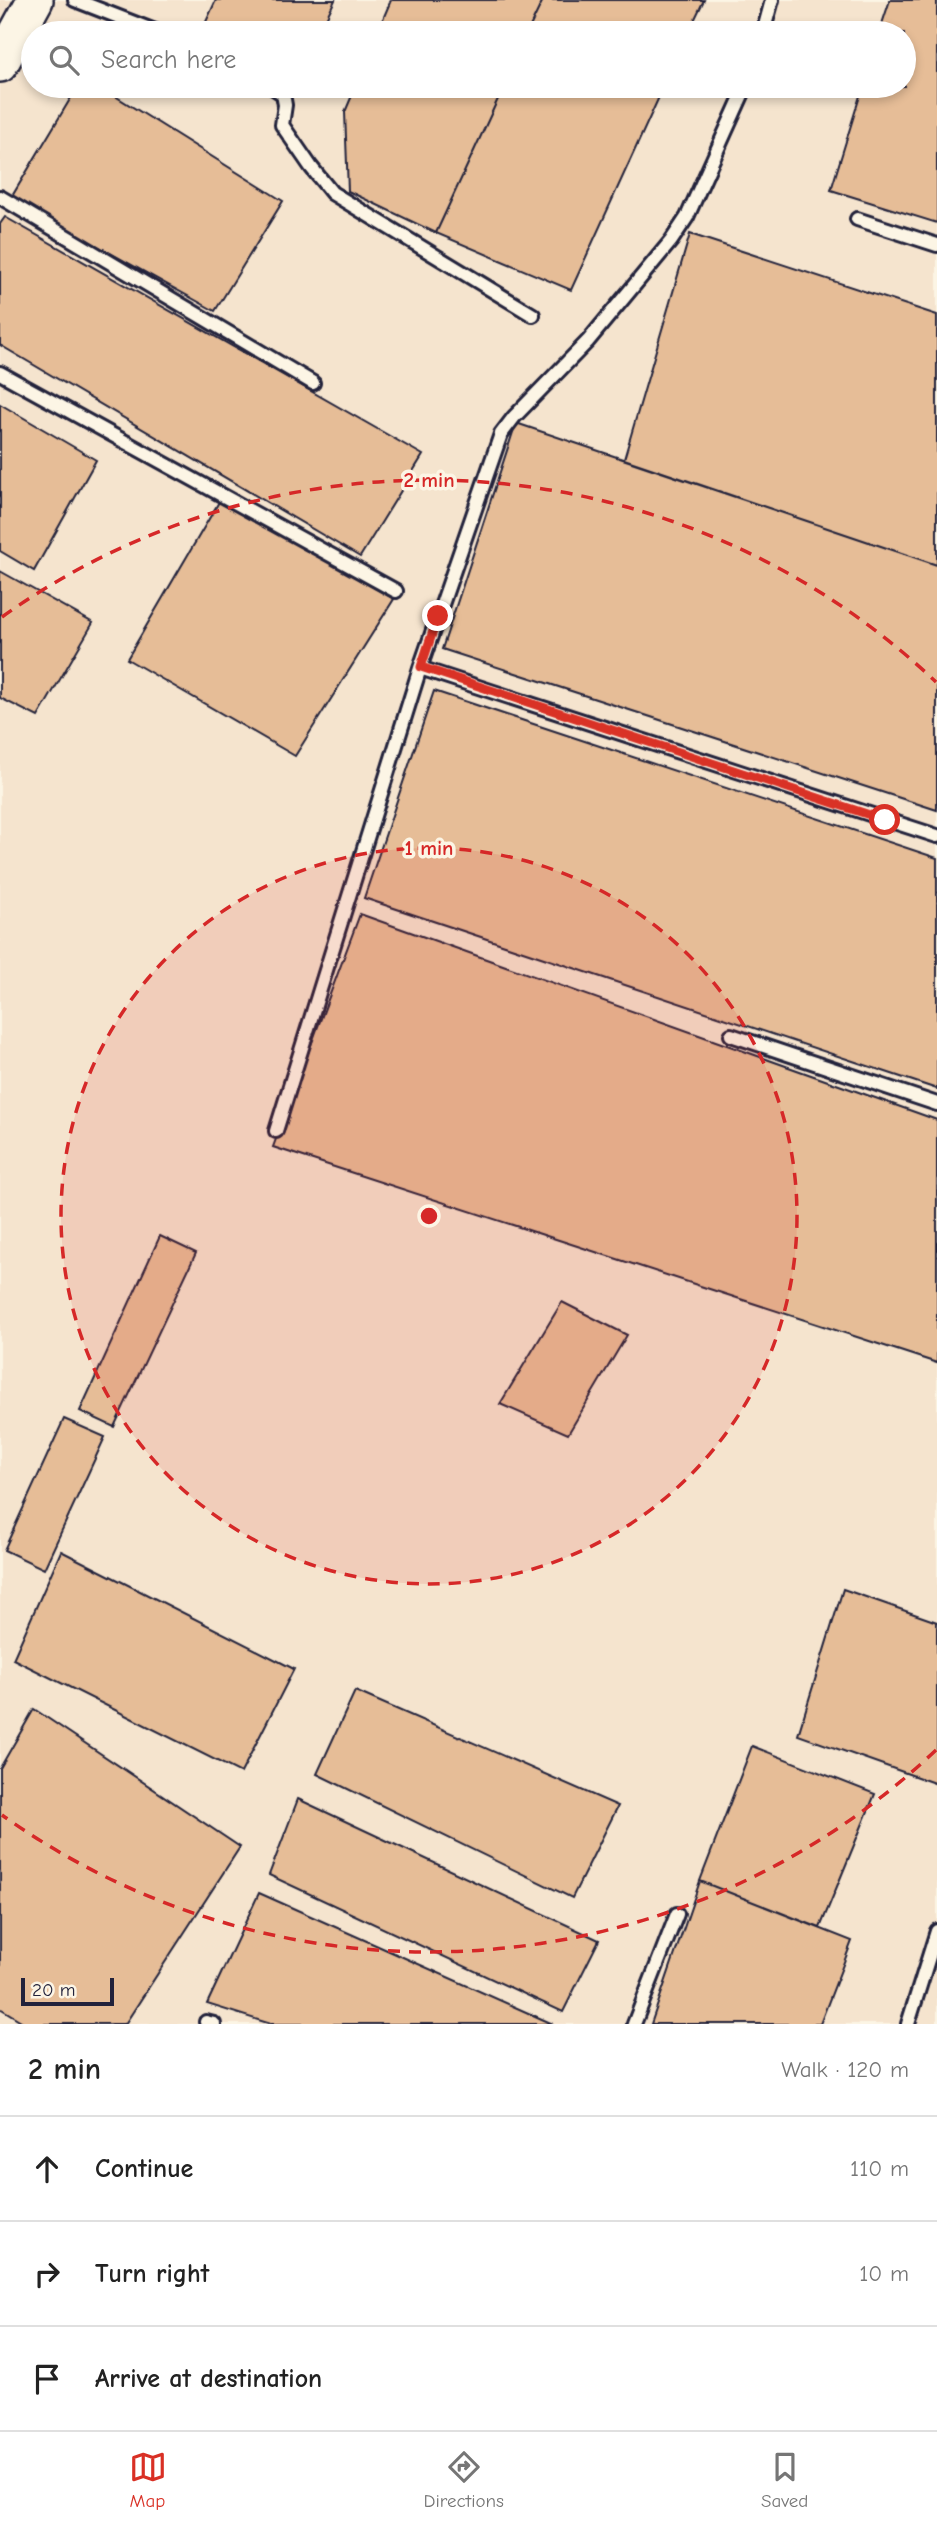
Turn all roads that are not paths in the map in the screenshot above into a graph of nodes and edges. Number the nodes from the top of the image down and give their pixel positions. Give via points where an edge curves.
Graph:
1 (36, 0) edge
2 (75, 0) edge
3 (772, 0) edge
4 (24, 21) edge
5 (129, 21) edge
6 (766, 21) edge
7 (21, 27) edge
8 (0, 64) edge
9 (284, 98) edge
10 (741, 98) edge
11 (0, 197) edge
12 (857, 219) dead end
13 (937, 245) edge
14 (533, 315) dead end
15 (0, 373) edge
16 (313, 383) dead end
17 (396, 591) dead end
18 (421, 667) junction
19 (937, 836) edge
20 (731, 1035) dead end
21 (937, 1104) edge
22 (276, 1131) dead end
23 (677, 1914) dead end
24 (937, 1931) edge
25 (634, 2024) edge
26 (908, 2024) edge

1 - 4 main road
2 - 5 lane
3 - 6 lane
7 - 8 main road
9 - 14 lane via 282,125 332,193
10 - 18 lane via 687,217 671,241 501,434
11 - 16 lane
12 - 13 lane
15 - 17 lane
18 - 19 lane
18 - 22 lane
20 - 21 lane
23 - 25 lane
24 - 26 lane

